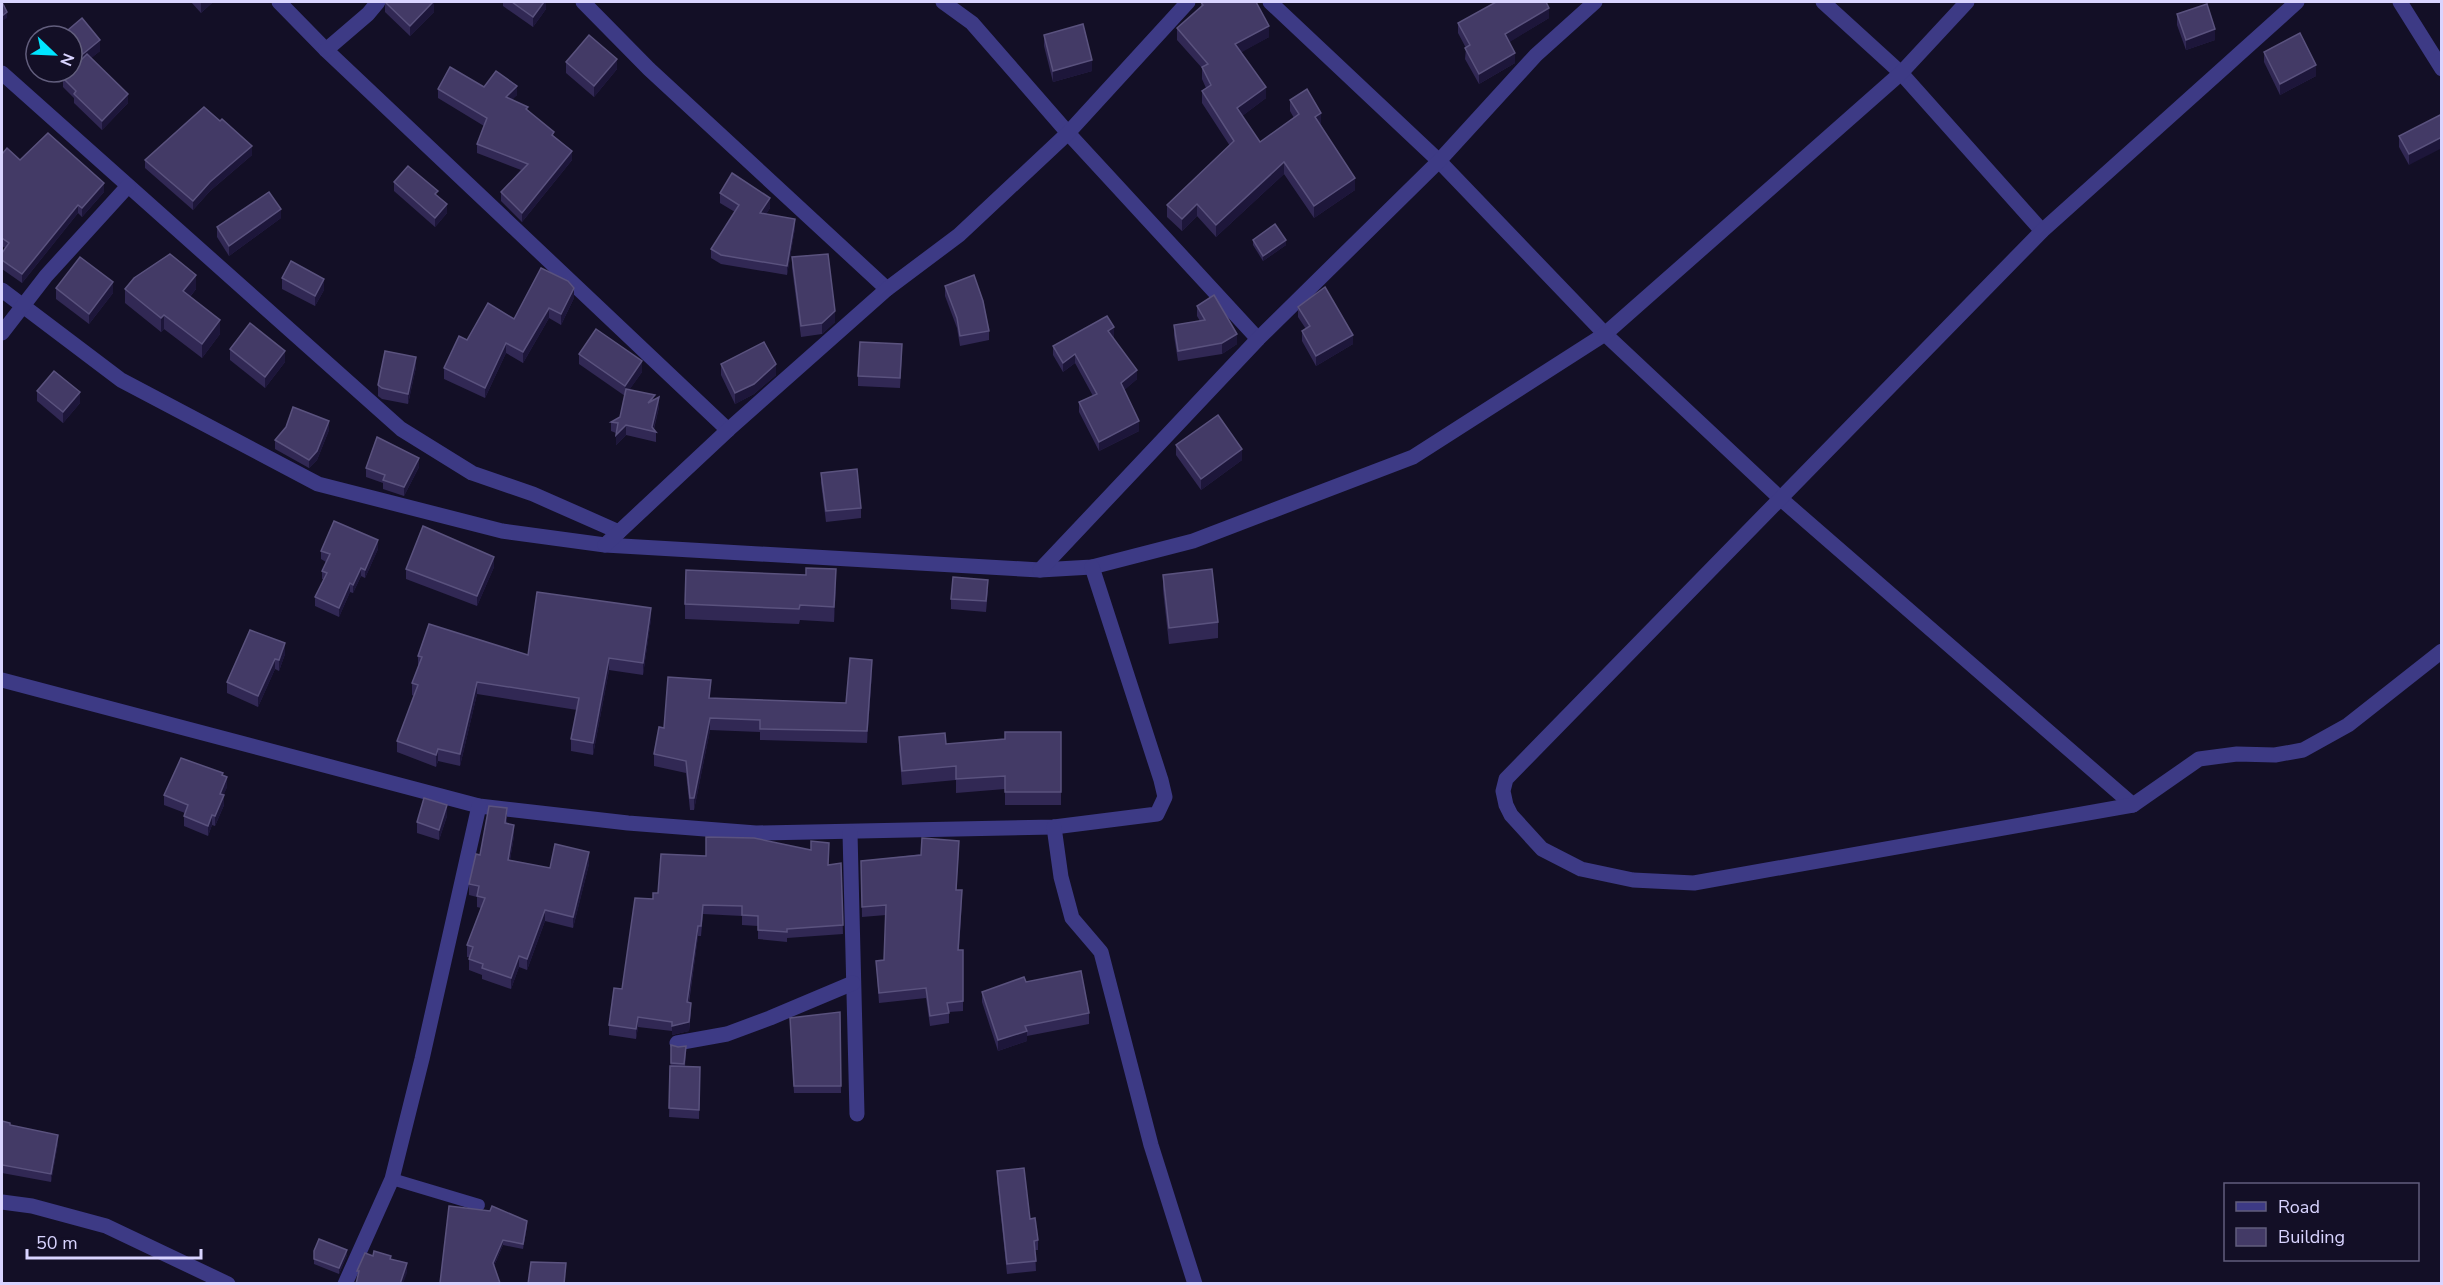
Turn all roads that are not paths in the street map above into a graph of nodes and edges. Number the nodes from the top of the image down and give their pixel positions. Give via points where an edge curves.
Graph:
1 (279, 2) edge
2 (378, 2) edge
3 (583, 2) edge
4 (943, 2) edge
5 (1188, 2) edge
6 (1270, 2) edge
7 (1595, 2) edge
8 (1822, 2) edge
9 (1967, 2) edge
10 (2297, 2) edge
11 (2400, 2) edge
12 (326, 50) junction
13 (2442, 69) edge
14 (2, 73) edge
15 (1901, 73) junction
16 (1068, 133) junction
17 (1439, 161) junction
18 (128, 186) junction
19 (2042, 231) junction
20 (887, 289) junction
21 (2, 290) edge
22 (21, 305) junction
23 (2, 333) edge
24 (1605, 334) junction
25 (1258, 339) junction
26 (728, 430) junction
27 (1780, 499) junction
28 (619, 532) junction
29 (605, 545) junction
30 (1092, 567) junction
31 (1040, 570) junction
32 (2442, 651) edge
33 (2, 680) edge
34 (2133, 805) junction
35 (479, 806) junction
36 (1054, 827) junction
37 (849, 833) junction
38 (853, 983) junction
39 (677, 1043) dead end
40 (857, 1114) dead end
41 (392, 1179) junction
42 (2, 1202) edge
43 (479, 1205) dead end
44 (228, 1284) edge
45 (345, 1284) edge
46 (1195, 1284) edge

1 - 12 street
2 - 12 street
3 - 20 street via 649,69
4 - 16 street via 972,23
5 - 16 street
6 - 17 street
7 - 17 street via 1536,55
8 - 15 street
9 - 15 street
10 - 19 street
11 - 13 street
12 - 26 street
14 - 18 street
15 - 19 street
15 - 24 street
16 - 20 street via 959,235
16 - 25 street
17 - 24 street
17 - 25 street
18 - 22 street
18 - 28 street via 401,429 472,472
19 - 27 street
20 - 26 street
21 - 22 street
22 - 23 street
22 - 29 street via 121,380 318,484 502,531
24 - 27 street
24 - 30 street via 1413,457 1193,541
25 - 31 street
26 - 28 street
27 - 34 street
27 - 34 street via 1506,779 1503,792 1511,815 1542,849 1581,869 1622,878 1694,883
28 - 29 street
29 - 31 street
30 - 31 street
30 - 36 street via 1165,797 1157,814
32 - 34 street via 2348,725 2303,750 2199,759
33 - 35 street
35 - 37 street via 756,833
35 - 41 street
36 - 37 street
36 - 46 street via 1072,918 1101,952 1151,1145
37 - 38 street
38 - 39 street via 727,1034
38 - 40 street
41 - 43 lane
41 - 45 street
42 - 44 street via 106,1226

